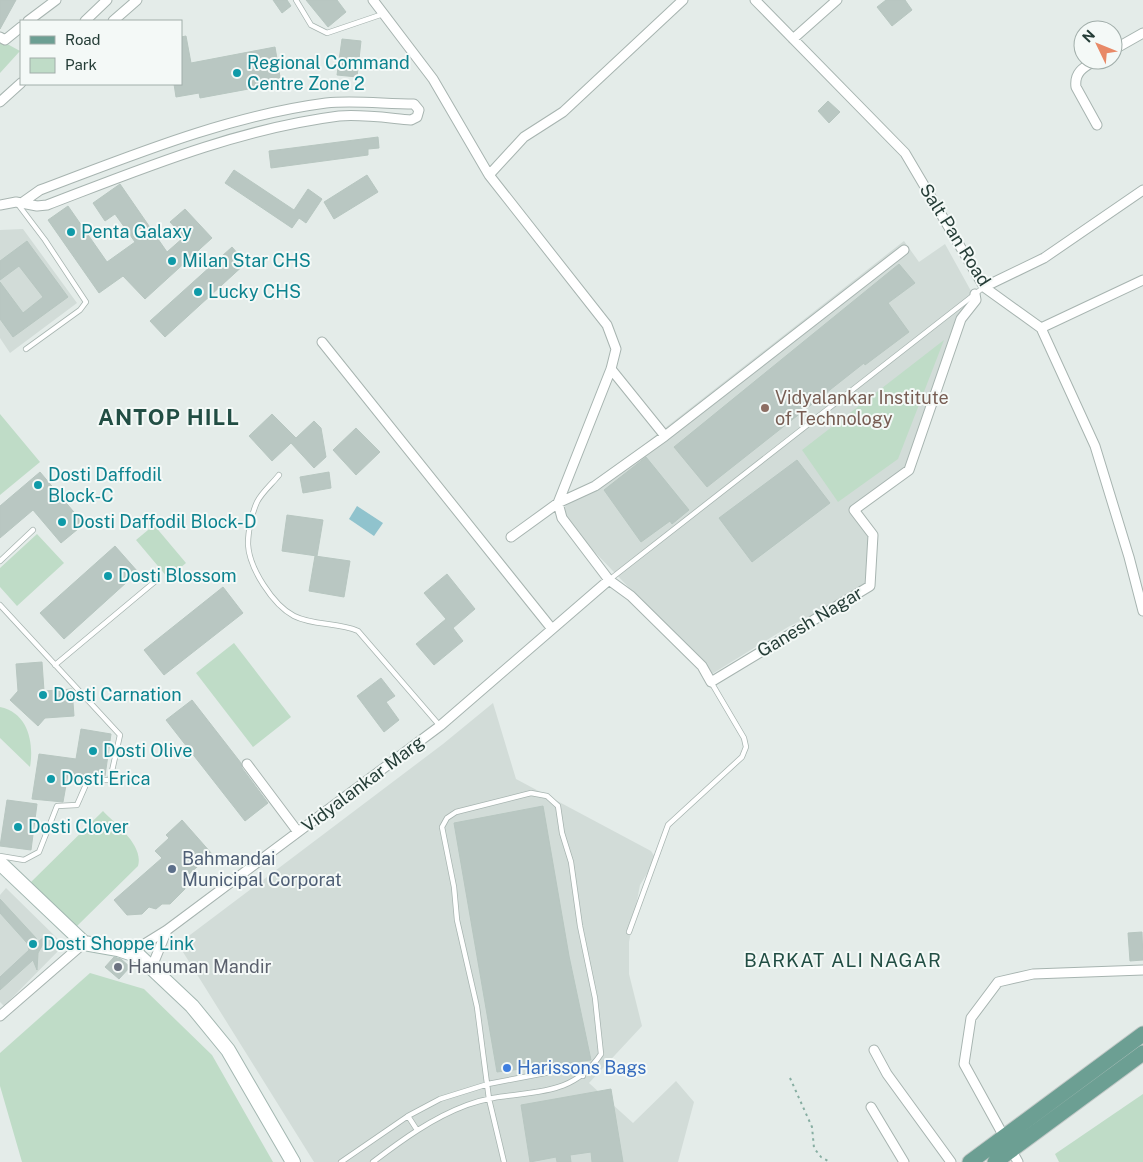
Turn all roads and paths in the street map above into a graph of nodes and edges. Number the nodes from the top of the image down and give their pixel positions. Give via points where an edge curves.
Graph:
1 (107, 0) edge
2 (137, 0) edge
3 (296, 0) edge
4 (373, 0) edge
5 (683, 0) edge
6 (755, 0) edge
7 (837, 0) edge
8 (53, 1) edge
9 (383, 14) junction
10 (29, 20) edge
11 (86, 20) edge
12 (114, 20) edge
13 (20, 28) edge
14 (1143, 33) edge
15 (0, 37) edge
16 (793, 39) junction
17 (1123, 44) edge
18 (1081, 70) edge
19 (20, 84) edge
20 (0, 102) edge
21 (232, 124) junction
22 (1098, 125) dead end
23 (234, 139) junction
24 (489, 175) junction
25 (1143, 190) edge
26 (20, 202) junction
27 (0, 205) edge
28 (904, 250) dead end
29 (1143, 280) edge
30 (984, 287) junction
31 (975, 294) junction
32 (1041, 328) junction
33 (322, 342) dead end
34 (26, 349) dead end
35 (612, 369) junction
36 (665, 436) junction
37 (279, 475) dead end
38 (558, 503) junction
39 (33, 530) dead end
40 (511, 537) dead end
41 (0, 561) edge
42 (158, 579) dead end
43 (609, 580) junction
44 (0, 605) edge
45 (1143, 611) edge
46 (552, 629) junction
47 (55, 665) junction
48 (711, 682) junction
49 (440, 726) junction
50 (247, 764) dead end
51 (298, 832) junction
52 (0, 856) edge
53 (0, 863) edge
54 (167, 930) junction
55 (629, 932) dead end
56 (84, 943) junction
57 (130, 953) junction
58 (151, 969) junction
59 (1143, 970) edge
60 (0, 1016) edge
61 (1143, 1034) edge
62 (874, 1050) dead end
63 (1143, 1053) edge
64 (583, 1076) junction
65 (790, 1078) dead end
66 (488, 1084) junction
67 (489, 1100) junction
68 (871, 1107) dead end
69 (408, 1116) junction
70 (417, 1130) junction
71 (1002, 1136) junction
72 (1014, 1156) edge
73 (293, 1162) edge
74 (341, 1162) edge
75 (373, 1162) edge
76 (504, 1162) edge
77 (830, 1162) edge
78 (904, 1162) edge
79 (951, 1162) edge
80 (970, 1162) edge
81 (995, 1162) edge

1 - 11 street
2 - 12 street
3 - 9 lane via 311,26 327,32
4 - 9 street
5 - 24 street via 563,112 524,137
6 - 16 street, Salt Pan Road
7 - 16 street
8 - 10 street
9 - 24 street via 432,80
13 - 15 street via 5,40
14 - 17 street
16 - 30 street, Salt Pan Road via 905,153
18 - 22 street via 1075,80 1076,87
19 - 20 street
21 - 23 street
21 - 23 street via 328,103 414,104 419,110 417,118 411,120 340,116
21 - 26 street via 172,140 40,190
23 - 26 street via 184,153 47,205
24 - 35 street via 607,325 616,349
25 - 30 street via 1044,258
26 - 27 street
26 - 34 lane via 86,302 80,310
28 - 36 street
29 - 32 street
30 - 31 lane
30 - 32 street, Salt Pan Road
31 - 43 lane
31 - 48 street, Ganesh Nagar via 976,300 961,319 909,470 854,510 873,535 870,586
32 - 45 street, Salt Pan Road via 1095,446
33 - 46 street
35 - 36 street
35 - 38 street
36 - 38 street via 595,486
37 - 49 lane via 258,500 248,544 266,589 283,609 296,617 358,631
38 - 40 street
38 - 43 street via 562,518
39 - 41 lane
42 - 47 lane
43 - 46 street, Vidyalankar Marg
43 - 48 street via 630,596 702,666
44 - 47 lane
46 - 49 street, Vidyalankar Marg
47 - 52 lane via 120,735 110,780 88,780 77,805 57,806 39,852 24,860
48 - 55 lane via 744,738 746,747 742,756 668,825
49 - 51 street, Vidyalankar Marg
50 - 51 street
51 - 54 street, Vidyalankar Marg
53 - 56 main road
54 - 57 street, Vidyalankar Marg
54 - 58 street
56 - 57 main road
56 - 60 street
57 - 58 main road via 139,956
58 - 73 main road via 192,1006 228,1050
59 - 71 street via 1033,974 998,982 971,1018 964,1064
61 - 71 main road
62 - 79 street via 887,1074
63 - 72 main road
64 - 66 lane via 566,1069
64 - 66 lane via 602,1054 571,862 558,806 548,796 530,793 456,812 442,827 457,920 477,1007
64 - 67 lane via 555,1090
65 - 77 path via 812,1127 814,1148
66 - 67 lane
66 - 69 lane via 440,1099
67 - 70 lane via 469,1104
67 - 76 lane
68 - 78 street
69 - 70 lane
69 - 74 lane
70 - 75 lane
71 - 72 street
71 - 80 main road
72 - 81 main road

